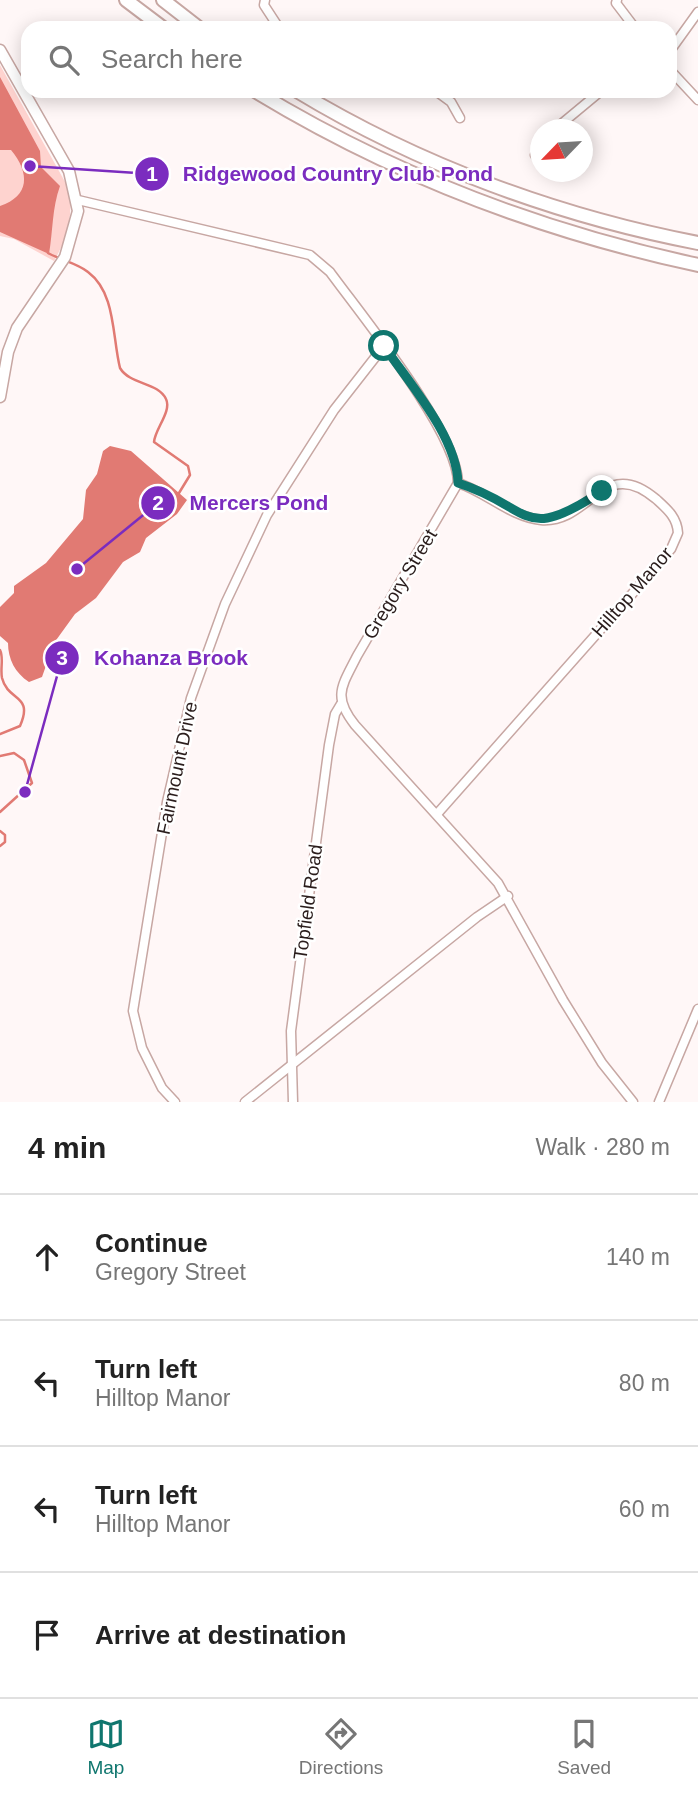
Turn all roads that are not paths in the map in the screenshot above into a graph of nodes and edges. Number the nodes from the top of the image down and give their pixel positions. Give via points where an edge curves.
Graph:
1 (126, 0) edge
2 (163, 0) edge
3 (265, 0) edge
4 (617, 2) edge
5 (698, 12) edge
6 (154, 21) edge
7 (190, 21) edge
8 (274, 21) edge
9 (630, 21) edge
10 (677, 41) edge
11 (0, 50) edge
12 (677, 78) edge
13 (21, 87) edge
14 (27, 98) edge
15 (267, 98) edge
16 (310, 98) edge
17 (446, 98) edge
18 (593, 98) edge
19 (698, 100) edge
20 (460, 118) dead end
21 (567, 119) edge
22 (78, 200) junction
23 (698, 243) edge
24 (698, 265) edge
25 (384, 346) junction
26 (0, 397) edge
27 (458, 483) junction
28 (341, 704) junction
29 (436, 814) junction
30 (508, 897) junction
31 (698, 1009) edge
32 (292, 1064) junction
33 (175, 1102) edge
34 (245, 1102) edge
35 (293, 1102) edge
36 (633, 1102) edge
37 (659, 1102) edge

1 - 6 highway
2 - 7 highway
3 - 8 street
4 - 9 street
5 - 10 street
11 - 13 main road
12 - 19 street
14 - 22 main road via 69,171
15 - 24 highway via 359,150 458,194 546,226
16 - 23 highway via 388,140 493,185 595,219
17 - 20 street
18 - 21 street
22 - 25 street via 310,255 330,272
22 - 26 main road via 77,220 63,260 17,328
25 - 27 street via 451,447
25 - 33 street, Fairmount Drive via 334,410 267,515 225,604 191,698 167,802 133,1012 142,1048 162,1088
27 - 28 street, Gregory Street via 357,656 343,684
27 - 29 street, Hilltop Manor via 542,520 562,516 618,483 633,483 669,511 678,533 671,549
28 - 29 street
28 - 32 street, Topfield Road via 329,745 290,1031
29 - 30 street
30 - 32 street
30 - 36 street via 602,1063
31 - 37 street
32 - 34 street
32 - 35 street, Topfield Road

